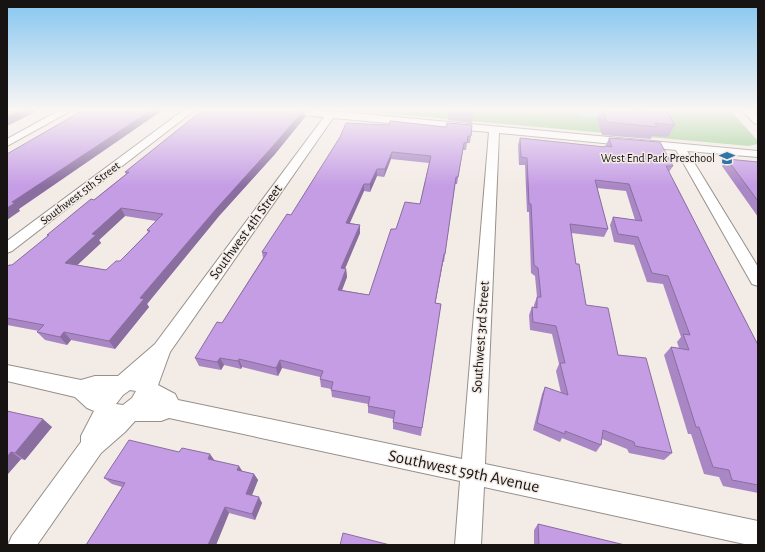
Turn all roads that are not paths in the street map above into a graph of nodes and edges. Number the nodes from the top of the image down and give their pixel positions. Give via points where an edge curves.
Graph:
1 (22, 135) edge
2 (157, 135) edge
3 (316, 135) edge
4 (494, 135) edge
5 (549, 135) edge
6 (7, 143) edge
7 (678, 146) junction
8 (758, 154) edge
9 (7, 248) edge
10 (758, 280) edge
11 (162, 350) junction
12 (7, 373) edge
13 (123, 384) junction
14 (81, 389) junction
15 (147, 389) junction
16 (106, 408) junction
17 (169, 408) junction
18 (130, 412) junction
19 (93, 445) junction
20 (472, 473) junction
21 (758, 534) edge
22 (21, 545) edge
23 (468, 545) edge

1 - 6 street
2 - 9 street, Southwest 5th Street
3 - 11 street, Southwest 4th Street
4 - 20 street, Southwest 3rd Street
5 - 7 street
7 - 8 street
7 - 10 street
11 - 13 street, Southwest 4th Street
11 - 15 street, Southwest 4th Street
12 - 14 street
13 - 14 street via 95,385
13 - 15 street via 141,382
13 - 16 street, Southwest 4th Street via 112,392
14 - 16 street via 94,402
15 - 17 street via 168,401
15 - 18 street, Southwest 4th Street via 146,398
16 - 18 street via 115,415
16 - 19 street, Southwest 4th Street via 92,436
17 - 18 street, Southwest 59th Avenue via 161,411
17 - 20 street, Southwest 59th Avenue
18 - 19 street, Southwest 4th Street
19 - 22 street, Southwest 4th Street
20 - 21 street, Southwest 59th Avenue
20 - 23 street, Southwest 3rd Street

